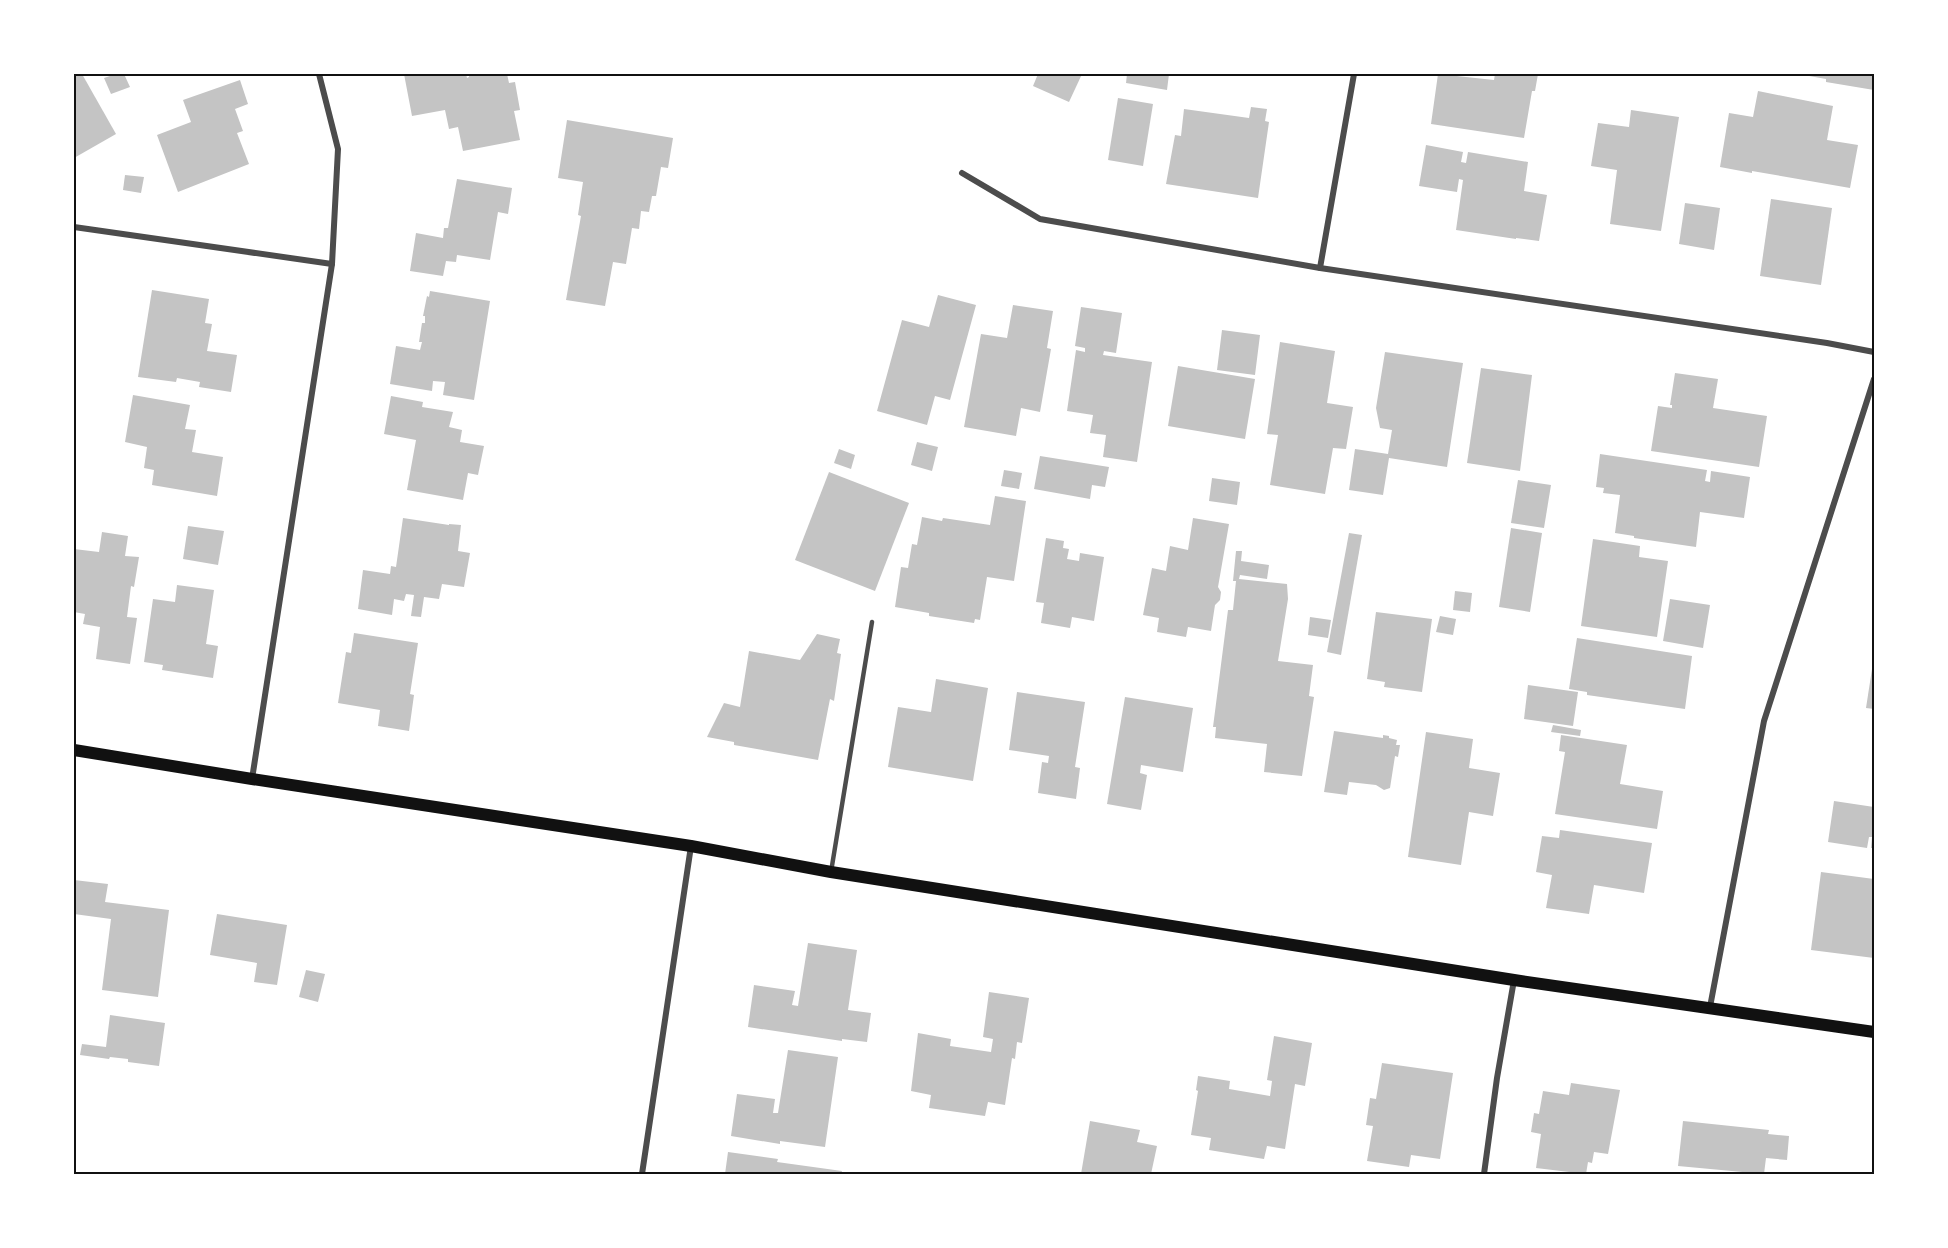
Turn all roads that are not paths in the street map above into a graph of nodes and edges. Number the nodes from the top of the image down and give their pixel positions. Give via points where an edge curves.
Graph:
1 (319, 74) edge
2 (1354, 74) edge
3 (962, 173) dead end
4 (74, 227) edge
5 (332, 264) junction
6 (1320, 268) junction
7 (1875, 352) edge
8 (1875, 379) edge
9 (872, 622) dead end
10 (74, 750) edge
11 (252, 779) junction
12 (691, 846) junction
13 (831, 872) junction
14 (1514, 980) junction
15 (1710, 1007) junction
16 (1875, 1032) edge
17 (642, 1174) edge
18 (1484, 1174) edge

1 - 5 street via 338,149
2 - 6 street
3 - 6 street via 1040,219
4 - 5 street
5 - 11 street
6 - 7 street
8 - 15 street via 1764,721
9 - 13 lane
10 - 11 main road
11 - 12 main road
12 - 13 main road
12 - 17 street
13 - 14 main road
14 - 15 main road
14 - 18 street
15 - 16 main road

